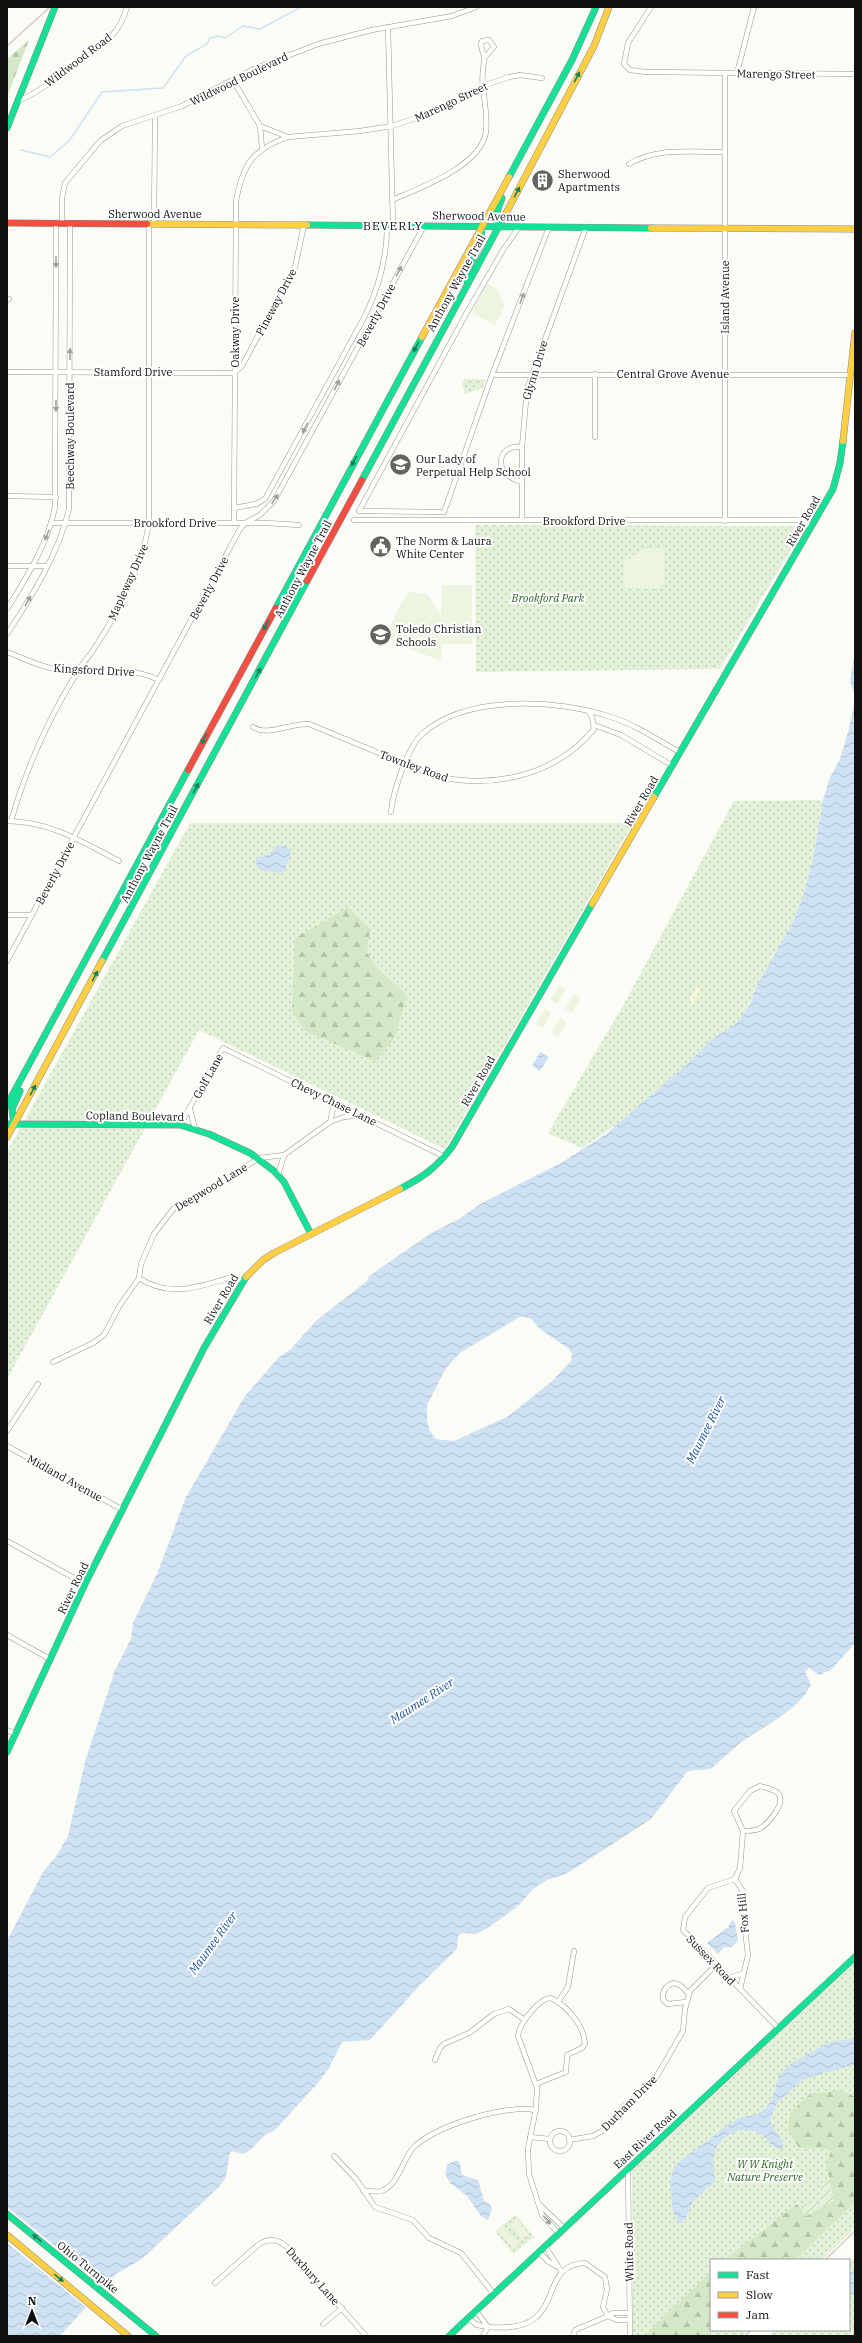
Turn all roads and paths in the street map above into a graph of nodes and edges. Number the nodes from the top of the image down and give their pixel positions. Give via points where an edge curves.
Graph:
1 (55, 7) edge
2 (127, 7) edge
3 (476, 7) edge
4 (596, 7) edge
5 (610, 7) edge
6 (651, 7) edge
7 (754, 7) edge
8 (388, 27) junction
9 (484, 58) dead end
10 (725, 73) junction
11 (737, 73) junction
12 (855, 74) edge
13 (542, 78) dead end
14 (233, 80) junction
15 (483, 86) junction
16 (18, 101) junction
17 (155, 116) junction
18 (540, 118) junction
19 (260, 126) junction
20 (392, 126) junction
21 (7, 128) edge
22 (288, 137) junction
23 (262, 148) junction
24 (725, 152) junction
25 (629, 164) dead end
26 (392, 200) junction
27 (7, 223) edge
28 (59, 223) junction
29 (70, 223) junction
30 (152, 224) junction
31 (235, 224) junction
32 (304, 225) junction
33 (390, 226) junction
34 (424, 226) junction
35 (481, 226) junction
36 (499, 226) junction
37 (519, 227) junction
38 (549, 227) junction
39 (586, 227) junction
40 (725, 228) junction
41 (855, 229) edge
42 (441, 333) junction
43 (855, 333) edge
44 (7, 372) edge
45 (56, 372) junction
46 (70, 372) junction
47 (149, 372) junction
48 (234, 373) junction
49 (531, 374) junction
50 (595, 374) junction
51 (725, 374) junction
52 (496, 375) dead end
53 (850, 375) junction
54 (596, 437) dead end
55 (522, 447) junction
56 (522, 482) junction
57 (7, 496) edge
58 (56, 497) junction
59 (234, 508) junction
60 (354, 520) dead end
61 (522, 520) junction
62 (725, 521) junction
63 (51, 523) junction
64 (66, 523) junction
65 (234, 523) junction
66 (245, 523) junction
67 (149, 524) junction
68 (299, 525) dead end
69 (812, 527) junction
70 (7, 566) edge
71 (32, 566) junction
72 (47, 566) junction
73 (7, 610) edge
74 (7, 634) edge
75 (7, 652) edge
76 (78, 670) junction
77 (159, 680) junction
78 (588, 711) junction
79 (594, 725) junction
80 (253, 727) dead end
81 (681, 753) junction
82 (406, 765) junction
83 (673, 766) junction
84 (391, 812) dead end
85 (9, 821) edge
86 (74, 838) junction
87 (119, 861) dead end
88 (7, 915) edge
89 (32, 915) junction
90 (7, 962) edge
91 (223, 1048) joint
92 (36, 1052) junction
93 (330, 1100) junction
94 (7, 1105) edge
95 (190, 1108) junction
96 (361, 1115) junction
97 (330, 1122) junction
98 (7, 1124) edge
99 (14, 1125) junction
100 (180, 1125) junction
101 (195, 1129) junction
102 (7, 1137) edge
103 (284, 1155) junction
104 (445, 1157) junction
105 (259, 1158) junction
106 (278, 1175) junction
107 (311, 1234) junction
108 (139, 1278) junction
109 (242, 1281) junction
110 (53, 1362) dead end
111 (38, 1384) dead end
112 (7, 1431) edge
113 (7, 1446) edge
114 (123, 1510) junction
115 (7, 1541) edge
116 (86, 1584) junction
117 (7, 1635) edge
118 (50, 1659) junction
119 (7, 1730) edge
120 (15, 1734) junction
121 (7, 1752) edge
122 (743, 1831) junction
123 (735, 1879) junction
124 (574, 1951) dead end
125 (855, 1957) edge
126 (716, 1965) junction
127 (744, 1973) junction
128 (729, 1978) junction
129 (740, 1989) junction
130 (688, 1993) junction
131 (558, 2002) junction
132 (686, 2002) junction
133 (525, 2020) junction
134 (779, 2029) junction
135 (435, 2060) dead end
136 (536, 2084) junction
137 (535, 2110) junction
138 (530, 2137) junction
139 (550, 2139) junction
140 (569, 2140) junction
141 (334, 2156) dead end
142 (628, 2168) junction
143 (363, 2191) junction
144 (376, 2192) junction
145 (370, 2202) junction
146 (540, 2205) junction
147 (7, 2214) edge
148 (564, 2228) junction
149 (558, 2233) junction
150 (7, 2236) edge
151 (545, 2246) junction
152 (539, 2252) junction
153 (556, 2266) junction
154 (561, 2271) junction
155 (214, 2283) dead end
156 (494, 2294) junction
157 (342, 2308) junction
158 (476, 2311) junction
159 (629, 2313) junction
160 (608, 2316) junction
161 (468, 2318) junction
162 (630, 2320) junction
163 (323, 2324) dead end
164 (488, 2326) junction
165 (128, 2336) edge
166 (156, 2336) edge
167 (366, 2336) edge
168 (449, 2336) edge
169 (483, 2336) edge
170 (574, 2336) edge
171 (630, 2336) edge

1 - 16 main road
2 - 16 street, Wildwood Road via 124,19 114,33 36,92
3 - 8 street, Wildwood Boulevard via 452,16
4 - 18 main road, Anthony Wayne Trail via 572,60
36 -> 5 main road, Anthony Wayne Trail via 594,46
6 - 10 street, Marengo Street via 628,44 626,67 646,72
7 - 11 street
8 - 14 street, Wildwood Boulevard via 318,44 279,58
8 - 20 street, Beverly Drive
9 - 15 street
10 - 11 street, Marengo Street
10 - 24 street, Island Avenue
11 - 12 street, Marengo Street
13 - 15 street, Marengo Street via 520,76
14 - 17 street, Wildwood Boulevard via 182,106
14 - 19 street
15 - 20 street, Marengo Street via 431,113
15 - 26 street via 486,128 483,141 477,150 458,167
16 - 21 main road
17 - 28 street, Wildwood Boulevard via 112,131 87,154 64,187
17 - 30 street, Mapleway Drive
18 - 35 main road, Anthony Wayne Trail
18 - 36 main road via 496,212 495,221
19 - 22 street, Marengo Street
19 - 23 street
20 - 22 street, Marengo Street
20 - 26 street, Beverly Drive
22 - 23 street, Marengo Street
23 - 31 street, Oakway Drive via 251,159 242,177 236,201
24 - 25 street via 662,152
24 - 40 street, Island Avenue
26 - 33 street, Beverly Drive
27 - 28 main road, Sherwood Avenue
28 - 29 main road, Sherwood Avenue
28 -> 45 street, Beechway Boulevard
29 - 30 main road, Sherwood Avenue
46 -> 29 street, Beechway Boulevard
30 - 31 main road, Sherwood Avenue
30 - 47 street, Mapleway Drive
31 - 32 main road, Sherwood Avenue
31 - 48 street, Oakway Drive
32 - 33 main road, Sherwood Avenue
32 - 48 street, Pineway Drive via 298,258 291,277 242,366
33 - 34 main road, Sherwood Avenue
33 -> 59 street, Beverly Drive via 375,296 265,499 256,504
34 - 35 main road, Sherwood Avenue
66 -> 34 street, Beverly Drive via 255,519 274,501
35 - 36 main road, Sherwood Avenue
35 - 42 main road via 482,240
35 -> 92 main road, Anthony Wayne Trail
36 - 37 main road, Sherwood Avenue
36 - 42 main road, Anthony Wayne Trail
37 - 38 main road, Sherwood Avenue
37 -> 38 street via 466,314 359,511 444,512 492,375
38 - 39 main road, Sherwood Avenue
39 - 40 main road, Sherwood Avenue
39 - 49 street, Glynn Drive
40 - 41 main road, Sherwood Avenue
40 - 51 street, Island Avenue
99 -> 42 main road, Anthony Wayne Trail
43 - 53 main road, River Road
44 - 45 street, Stamford Drive
45 - 46 street, Stamford Drive
45 -> 58 street, Beechway Boulevard
46 - 47 street, Stamford Drive
46 - 64 street, Beechway Boulevard via 70,495
47 - 48 street, Stamford Drive
47 - 67 street, Mapleway Drive
48 - 59 street, Oakway Drive
49 - 50 street, Central Grove Avenue
49 - 52 street, Central Grove Avenue
49 - 55 street, Glynn Drive via 524,409
50 - 51 street, Central Grove Avenue
50 - 54 street
51 - 53 street, Central Grove Avenue
51 - 62 street, Island Avenue
53 - 69 main road, River Road via 837,476 833,489
55 - 56 street, Glynn Drive
55 - 56 street via 514,446 508,449 502,456 501,466 507,476
56 - 61 street, Glynn Drive
57 - 58 street
58 - 63 street, Beechway Boulevard
59 - 65 street, Oakway Drive
60 - 61 street, Brookford Drive
61 - 62 street, Brookford Drive
62 - 69 street, Brookford Drive via 801,520
63 - 64 street, Brookford Drive
63 -> 71 street, Beechway Boulevard
64 - 67 street, Brookford Drive
64 - 72 street, Beechway Boulevard
65 - 66 street, Brookford Drive
65 - 67 street, Brookford Drive
66 - 68 street, Brookford Drive
66 - 77 street, Beverly Drive
67 - 76 street, Mapleway Drive via 146,540 128,587 99,642
69 - 81 main road, River Road
70 - 71 street
71 - 72 street
71 - 73 street, Beechway Boulevard
74 -> 72 street, Beechway Boulevard
75 - 76 street, Kingsford Drive via 33,664 60,670
76 - 77 street, Kingsford Drive via 127,670
76 - 85 street, Mapleway Drive via 32,758
77 - 86 street, Beverly Drive
78 - 79 street
78 - 81 street via 634,726
78 - 82 street via 530,704 494,706 461,712 435,724 421,735 412,748
79 - 82 street, Townley Road via 594,729 581,744 551,764 502,781 448,779
79 - 83 street via 621,735
80 - 82 street, Townley Road via 265,732 298,723 309,724
81 - 83 main road, River Road
82 - 84 street via 393,798
83 - 104 main road, River Road
85 - 86 street via 46,826
86 - 87 street
86 - 89 street, Beverly Drive
88 - 89 street
89 - 90 street, Beverly Drive
91 - 93 street, Chevy Chase Lane
91 - 95 street, Golf Lane
92 - 94 main road, Anthony Wayne Trail
92 - 99 main road via 12,1109
93 - 96 street, Chevy Chase Lane
93 - 97 street via 333,1109
95 - 100 street, Golf Lane
95 - 101 street
96 - 97 street, Deepwood Lane
96 - 104 street, Chevy Chase Lane
97 - 103 street, Deepwood Lane
98 - 99 main road, Copland Boulevard
99 - 100 main road, Copland Boulevard
99 - 102 main road, Anthony Wayne Trail
100 - 101 main road, Copland Boulevard
101 - 105 main road, Copland Boulevard
103 - 105 street, Deepwood Lane
103 - 106 street
104 - 107 main road, River Road via 423,1177
105 - 106 main road, Copland Boulevard
105 - 108 street, Deepwood Lane via 228,1178 181,1202 167,1214 146,1251
106 - 107 main road, Copland Boulevard
107 - 109 main road, River Road via 263,1260
108 - 109 street via 149,1284 170,1289 196,1288 232,1277
108 - 110 street, Deepwood Lane via 100,1339
109 - 114 main road, River Road via 204,1348
111 - 112 street
113 - 114 street, Midland Avenue
114 - 116 main road, River Road
115 - 116 street
116 - 118 main road, River Road
117 - 118 street
118 - 120 main road, River Road
119 - 120 street
120 - 121 main road, River Road
122 - 122 street, Fox Hill via 759,1829 771,1818 780,1803 777,1792 757,1786 745,1796 734,1811
122 - 123 street, Fox Hill via 740,1868
123 - 126 street, Sussex Road via 708,1888 683,1921 683,1930
123 - 127 street, Fox Hill via 744,1893 744,1925 748,1955
124 - 131 street via 568,1987
125 - 134 main road, East River Road
126 - 128 street, Sussex Road
126 - 130 street
127 - 128 street
127 - 129 street, Fox Hill
128 - 129 street, Sussex Road
129 - 134 street, Sussex Road
130 - 132 street, Durham Drive
130 - 132 street via 680,1984 673,1983 667,1986 663,1993 663,2000 668,2004
131 - 133 street via 546,1998
131 - 136 street via 579,2025 584,2036 584,2046 567,2055 566,2072
132 - 140 street, Durham Drive via 683,2031 654,2081 625,2105 602,2131 593,2136
133 - 135 street via 509,2009 494,2014 469,2033 444,2044
133 - 136 street via 518,2032 519,2044
134 - 142 main road, East River Road
136 - 137 street
137 - 138 street
137 - 144 street via 520,2108 481,2116 458,2123 424,2140 409,2154 391,2186
138 - 139 street
138 - 146 street via 529,2174
139 - 140 street via 560,2131 566,2134
139 - 140 street via 552,2147 558,2151 566,2149
141 - 143 street
142 - 148 main road, East River Road
142 - 159 street, White Road
143 - 144 street
143 - 145 street
144 - 145 street
145 - 156 street via 383,2211 413,2220 429,2238 461,2253
146 - 148 street
146 -> 149 street via 544,2217
166 -> 147 main road, Ohio Turnpike
148 - 149 main road, East River Road
149 - 151 main road, East River Road
150 -> 165 main road
151 - 152 main road, East River Road
151 - 153 street via 553,2256
152 - 153 street
152 - 156 main road, East River Road
153 - 154 street
154 - 160 street via 569,2265 584,2262 605,2277 607,2289 603,2307
154 - 164 street via 548,2303 533,2320 515,2327
155 - 157 street, Duxbury Lane via 258,2244 275,2240 288,2248
156 - 158 main road, East River Road
157 - 163 street
157 - 167 street, Duxbury Lane
158 - 161 main road, East River Road
158 - 164 street
159 - 160 street via 613,2313
159 - 162 street, White Road
160 - 162 street via 616,2320
160 - 170 street via 575,2330
161 - 164 street via 478,2325
161 - 168 main road, East River Road
162 - 171 street, White Road
164 - 169 street

